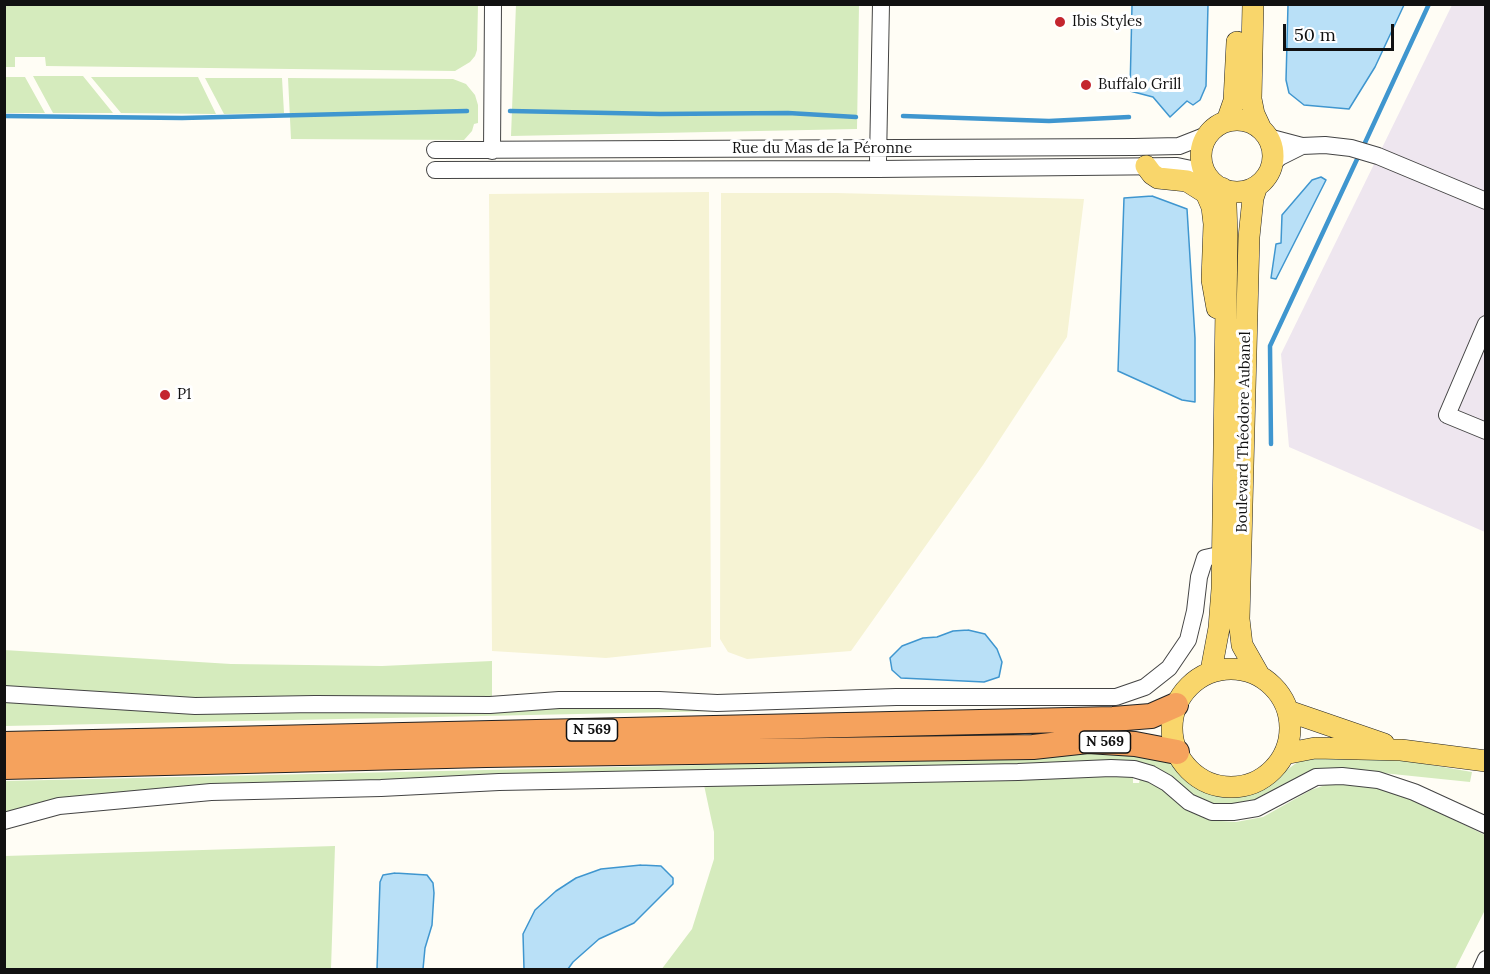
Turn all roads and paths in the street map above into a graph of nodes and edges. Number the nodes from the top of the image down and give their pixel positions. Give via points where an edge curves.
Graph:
1 (493, 4) edge
2 (881, 4) edge
3 (1238, 4) edge
4 (1253, 4) edge
5 (1227, 121) junction
6 (1264, 133) junction
7 (1207, 135) junction
8 (1302, 146) junction
9 (878, 148) junction
10 (435, 150) dead end
11 (492, 151) junction
12 (1272, 164) junction
13 (1146, 166) junction
14 (435, 170) dead end
15 (878, 170) junction
16 (1214, 182) junction
17 (1257, 186) junction
18 (1485, 201) edge
19 (1226, 323) junction
20 (1485, 324) edge
21 (1485, 431) edge
22 (1223, 554) junction
23 (1211, 671) junction
24 (1259, 675) junction
25 (4, 694) edge
26 (1176, 705) junction
27 (1288, 711) junction
28 (4, 744) edge
29 (1401, 750) junction
30 (1177, 753) junction
31 (1284, 754) junction
32 (1485, 761) edge
33 (4, 767) edge
34 (4, 821) edge
35 (1485, 825) edge
36 (1485, 958) edge
37 (1481, 969) edge

1 - 11 street
2 - 9 street
3 - 5 main road via 1234,100
4 - 6 main road via 1251,99
5 - 6 main road via 1245,120
5 - 7 main road
6 - 8 street
6 - 12 main road via 1273,147
7 - 9 street, Rue du Mas de la Péronne via 1179,146
7 - 16 main road via 1201,156
8 - 12 street
8 - 18 street via 1351,148 1378,156
9 - 11 street, Rue du Mas de la Péronne
9 - 15 street
10 - 11 street, Rue du Mas de la Péronne
12 - 17 main road
13 - 15 street, Rue du Mas de la Péronne
13 - 16 street, Rue du Mas de la Péronne via 1186,167
13 - 19 main road via 1158,178 1187,181 1206,193 1214,224 1213,295
14 - 15 street, Rue du Mas de la Péronne
16 - 17 main road via 1236,192
16 - 19 main road, Boulevard Théodore Aubanel via 1226,205
17 - 24 main road, Boulevard Théodore Aubanel via 1249,237 1239,619 1242,645
19 - 22 main road, Boulevard Théodore Aubanel
20 - 21 street via 1448,415
22 - 23 main road, Boulevard Théodore Aubanel via 1219,628
22 - 25 street via 1205,558 1188,640 1169,668 1145,687 1116,697 195,706
23 - 24 main road via 1227,668
23 - 26 main road via 1185,690
24 - 27 main road via 1271,684
26 - 28 highway, N 569 via 1151,716 1113,719
26 - 30 main road via 1172,729
27 - 29 main road
27 - 31 main road via 1289,733
29 - 31 main road via 1315,748
29 - 32 main road
30 - 31 main road via 1202,780 1220,786 1257,781 1273,770
30 - 33 highway, N 569 via 1135,744 1088,741 1033,747
34 - 35 street via 59,806 211,792 1111,768 1151,774 1189,802 1212,812 1257,808 1316,777 1378,780
36 - 37 street

